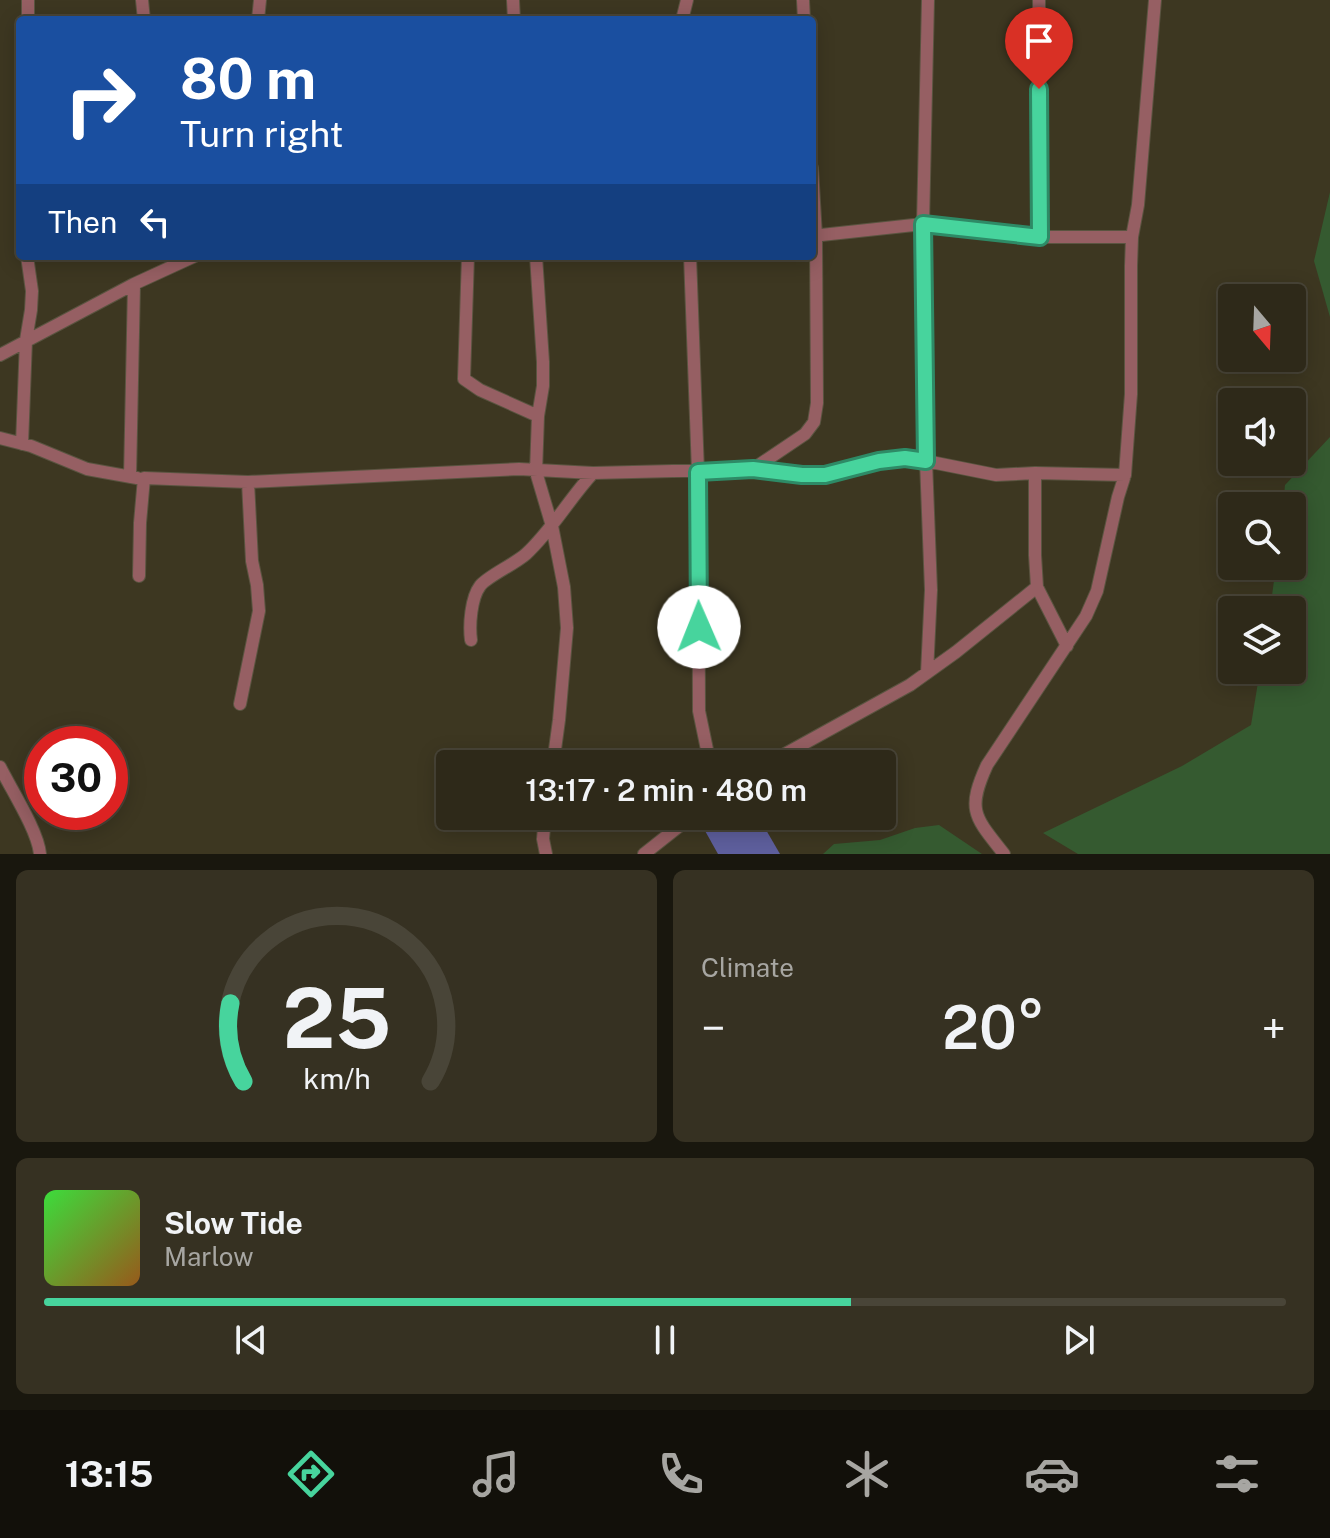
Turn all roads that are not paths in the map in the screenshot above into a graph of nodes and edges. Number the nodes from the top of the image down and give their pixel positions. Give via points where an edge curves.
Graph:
1 (928, 0) edge
2 (1039, 0) edge
3 (1155, 0) edge
4 (923, 224) junction
5 (816, 236) edge
6 (1040, 237) junction
7 (1132, 237) junction
8 (28, 260) edge
9 (186, 260) edge
10 (468, 260) edge
11 (536, 260) edge
12 (690, 260) edge
13 (814, 260) edge
14 (134, 284) junction
15 (26, 340) junction
16 (0, 355) edge
17 (538, 416) junction
18 (0, 438) edge
19 (22, 444) junction
20 (926, 461) junction
21 (753, 469) junction
22 (536, 472) junction
23 (698, 472) junction
24 (593, 473) junction
25 (1035, 473) junction
26 (1125, 475) junction
27 (130, 477) junction
28 (144, 478) junction
29 (248, 482) junction
30 (552, 526) junction
31 (139, 576) dead end
32 (1037, 587) junction
33 (471, 640) dead end
34 (1067, 646) junction
35 (927, 673) junction
36 (240, 704) dead end
37 (555, 750) edge
38 (707, 750) edge
39 (790, 750) edge
40 (0, 767) edge
41 (544, 830) edge
42 (674, 830) edge
43 (40, 854) edge
44 (546, 854) edge
45 (644, 854) edge
46 (1004, 854) edge

1 - 4 street
2 - 6 street
3 - 7 street
4 - 5 street
4 - 6 street
4 - 20 street
6 - 7 street
7 - 26 street
8 - 15 street via 32,291
9 - 14 street
10 - 17 street via 464,379
11 - 17 street via 543,362
12 - 23 street
13 - 21 street via 814,422 805,434
14 - 15 street
14 - 27 street
15 - 16 street
15 - 19 street
17 - 22 street
18 - 19 street
19 - 27 street via 87,469
20 - 21 street via 879,461 825,475
20 - 25 street via 996,475
20 - 35 street via 931,590
21 - 23 street
22 - 24 street
22 - 29 street
22 - 30 street
23 - 24 street
23 - 38 street via 699,711
24 - 30 street
25 - 26 street
25 - 32 street
26 - 34 street via 1097,591
27 - 28 street
28 - 29 street
28 - 31 street
29 - 36 street via 259,611
30 - 33 street via 523,557 480,585 470,616
30 - 37 street via 567,628
32 - 34 street
32 - 35 street
34 - 46 street via 979,784 980,823
35 - 39 street
40 - 43 street
41 - 44 street
42 - 45 street

